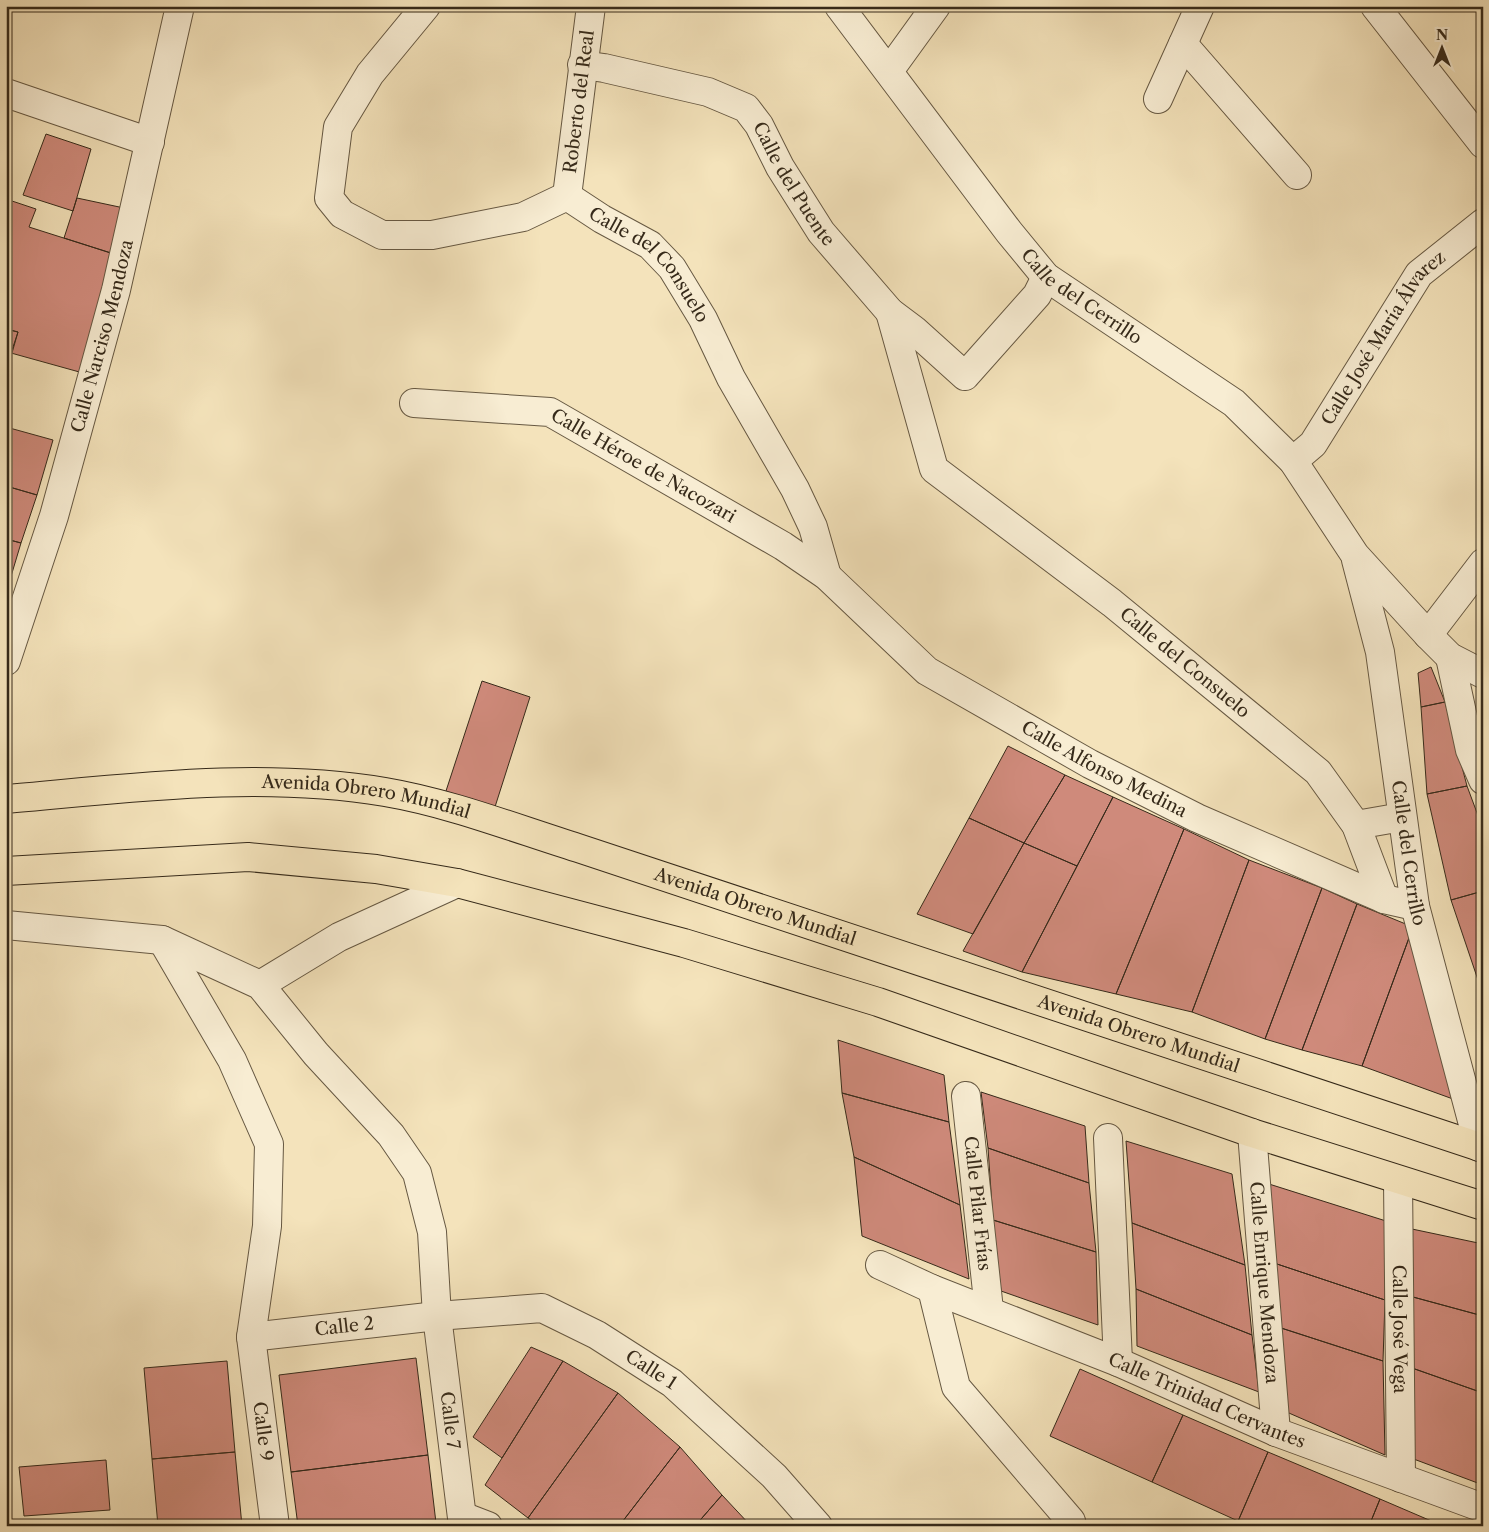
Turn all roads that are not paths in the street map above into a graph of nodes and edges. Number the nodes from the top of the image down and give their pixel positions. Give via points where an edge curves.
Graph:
1 (180, 6) edge
2 (426, 6) edge
3 (591, 6) edge
4 (839, 6) edge
5 (936, 6) edge
6 (1200, 6) edge
7 (1375, 6) edge
8 (1183, 44) junction
9 (582, 65) junction
10 (889, 72) junction
11 (6, 93) edge
12 (1158, 99) dead end
13 (150, 142) junction
14 (1483, 144) edge
15 (1297, 174) dead end
16 (567, 196) junction
17 (1483, 223) edge
18 (1046, 276) junction
19 (890, 312) junction
20 (414, 403) dead end
21 (1293, 462) junction
22 (1355, 555) junction
23 (1483, 563) edge
24 (827, 576) junction
25 (1428, 636) junction
26 (1450, 657) junction
27 (6, 662) edge
28 (1483, 674) edge
29 (1483, 780) edge
30 (6, 799) edge
31 (1402, 817) junction
32 (1356, 824) junction
33 (6, 871) edge
34 (457, 882) junction
35 (1384, 899) junction
36 (1415, 906) junction
37 (6, 925) edge
38 (162, 940) junction
39 (260, 984) junction
40 (966, 1096) dead end
41 (1252, 1133) junction
42 (1108, 1138) dead end
43 (1481, 1148) edge
44 (1398, 1180) junction
45 (1483, 1206) edge
46 (880, 1265) dead end
47 (932, 1289) junction
48 (989, 1310) junction
49 (437, 1316) junction
50 (251, 1337) junction
51 (1118, 1362) junction
52 (1276, 1432) junction
53 (1401, 1478) junction
54 (1483, 1508) edge
55 (463, 1521) edge
56 (1074, 1524) edge
57 (275, 1526) edge
58 (488, 1526) edge
59 (818, 1526) edge

1 - 13 street, Calle Narciso Mendoza
2 - 16 street, Calle del Consuelo via 370,74 338,127 329,198 342,214 382,235 432,235 523,217
3 - 9 street, Roberto del Real
4 - 10 street, Calle del Cerrillo
5 - 10 street
6 - 8 street
7 - 14 street
8 - 12 street
8 - 15 street
9 - 16 street, Roberto del Real
9 - 19 street, Calle del Puente via 708,92 746,108 821,232
10 - 18 street, Calle del Cerrillo
11 - 13 street
13 - 27 street, Calle Narciso Mendoza via 116,290 54,516
16 - 24 street, Calle del Consuelo via 650,246 672,268 703,318 731,378 795,489 813,527
17 - 21 street, Calle José María Álvarez via 1419,274 1313,444
18 - 19 street, Calle del Puente via 1037,295 965,376
18 - 21 street, Calle del Cerrillo via 1234,404
19 - 32 street, Calle del Consuelo via 934,469 1112,603 1318,772
20 - 24 street, Calle Héroe de Nacozari via 550,412 783,546
21 - 22 street, Calle del Cerrillo
22 - 25 street, Calle del Cerrillo
22 - 31 street, Calle del Cerrillo via 1380,652
23 - 25 street
24 - 35 street, Calle Alfonso Medina via 927,671 1090,764 1197,818
25 - 26 street, Calle del Cerrillo
26 - 28 street, Calle del Cerrillo
26 - 29 street via 1470,750
30 - 43 main road, Avenida Obrero Mundial via 202,782 282,781 385,792 578,848
31 - 32 street
31 - 36 street, Calle del Cerrillo
32 - 35 street, Calle del Consuelo
33 - 34 main road via 248,857 376,868
34 - 39 street via 339,937
34 - 41 main road via 684,943 878,1002
35 - 36 street, Calle Alfonso Medina
36 - 43 street, Calle del Cerrillo
37 - 38 street
38 - 39 street
38 - 50 street, Calle 9 via 232,1060 269,1144 267,1226
39 - 49 street, Calle 7 via 316,1054 391,1135 417,1173 432,1232
40 - 48 street, Calle Pilar Frías
41 - 44 main road
41 - 52 street, Calle Enrique Mendoza
42 - 51 street
44 - 45 main road
44 - 53 street, Calle José Vega
46 - 47 street, Calle Trinidad Cervantes
47 - 48 street, Calle Trinidad Cervantes
47 - 56 street via 956,1387
48 - 51 street, Calle Trinidad Cervantes
49 - 50 street, Calle 2
49 - 55 street, Calle 7
49 - 59 street, Calle 1 via 542,1308 597,1335 672,1383 774,1476
50 - 57 street, Calle 9
51 - 52 street, Calle Trinidad Cervantes
52 - 53 street, Calle Trinidad Cervantes
53 - 54 street, Calle Trinidad Cervantes
55 - 58 street

